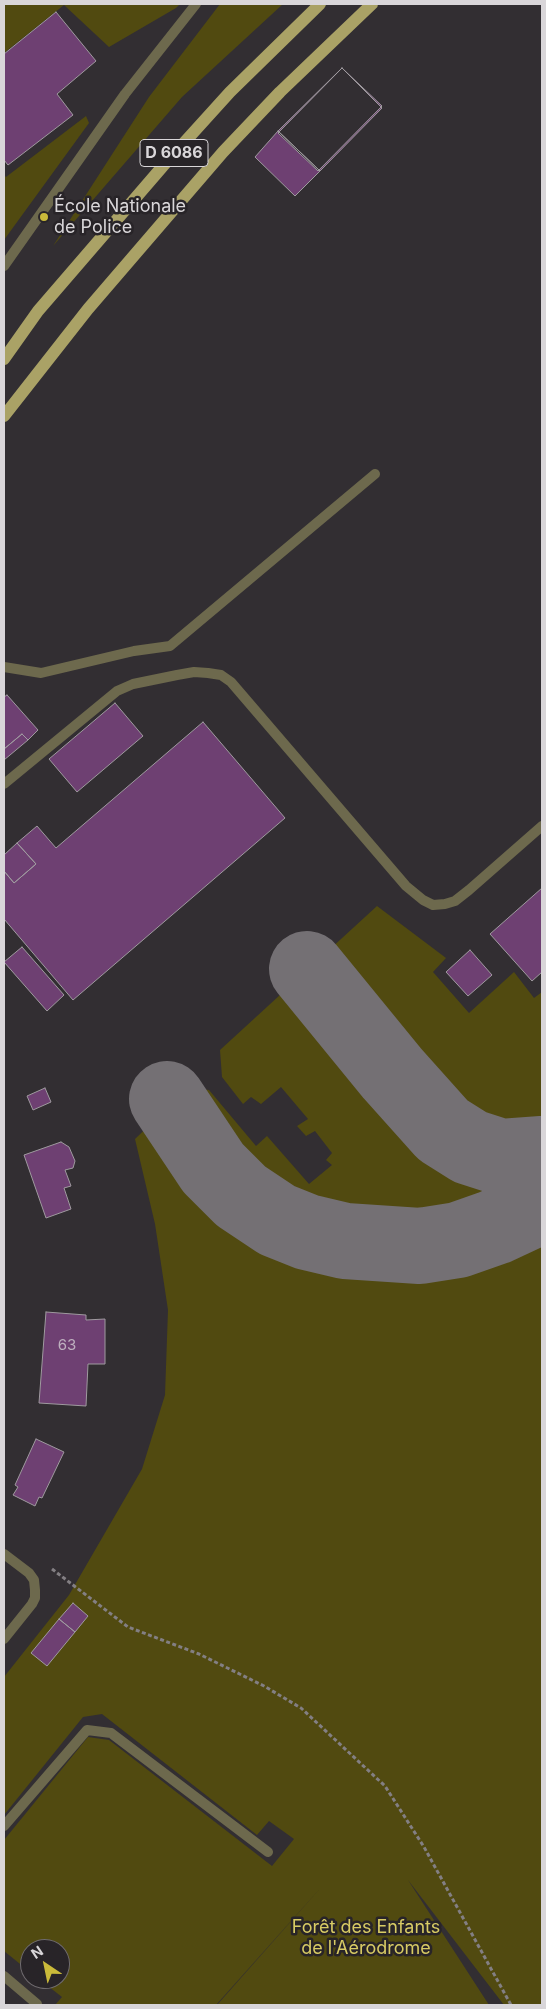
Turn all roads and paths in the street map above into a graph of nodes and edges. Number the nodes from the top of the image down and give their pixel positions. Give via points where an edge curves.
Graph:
1 (196, 4) edge
2 (320, 4) edge
3 (372, 4) edge
4 (4, 266) edge
5 (4, 359) edge
6 (4, 416) edge
7 (376, 474) dead end
8 (4, 667) edge
9 (4, 784) edge
10 (542, 826) edge
11 (4, 1554) edge
12 (29, 1573) junction
13 (4, 1639) edge
14 (4, 1826) edge
15 (268, 1852) dead end
16 (4, 1976) edge
17 (36, 2005) edge
18 (511, 2005) edge

1 - 4 street via 125,94
2 - 5 main road, D 6086 via 230,92 163,166 38,311
3 - 6 main road, D 6086 via 223,152 88,309
7 - 8 street via 170,646 41,673
9 - 10 street via 117,691 133,684 177,675 208,673 221,675 231,682 406,886 433,905 445,904 462,896
11 - 12 street
12 - 13 street via 34,1580 35,1598
12 - 18 path via 51,1569 128,1627 199,1654 301,1708 385,1786 424,1847
14 - 15 street via 86,1730 111,1733
16 - 17 street

